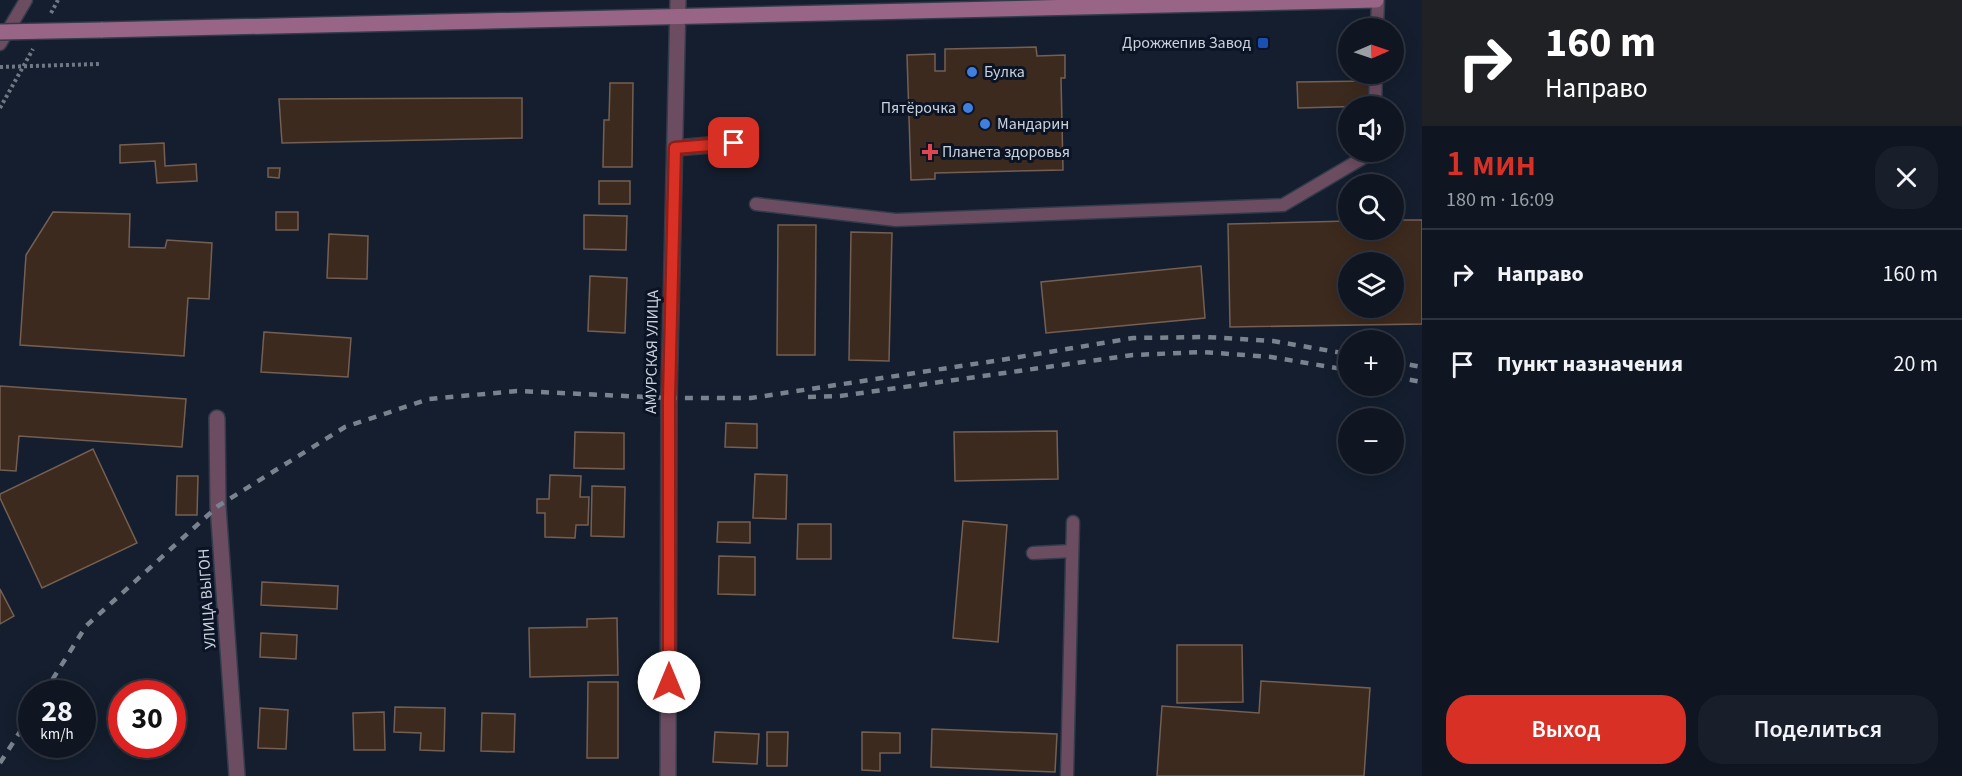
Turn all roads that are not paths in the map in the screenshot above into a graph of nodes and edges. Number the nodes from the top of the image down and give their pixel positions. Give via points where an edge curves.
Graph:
1 (26, 0) edge
2 (1377, 0) edge
3 (1330, 1) edge
4 (678, 8) edge
5 (1377, 18) edge
6 (0, 32) edge
7 (0, 44) edge
8 (734, 143) dead end
9 (675, 148) junction
10 (1356, 162) edge
11 (756, 204) dead end
12 (217, 418) dead end
13 (1073, 522) dead end
14 (1072, 551) junction
15 (1033, 553) dead end
16 (237, 776) edge
17 (668, 776) edge
18 (1067, 776) edge

1 - 7 lane
2 - 3 main road
2 - 5 lane
3 - 4 main road
4 - 6 main road, bridge
4 - 9 street, АМУРСКАЯ УЛИЦА
8 - 9 street
9 - 17 street, АМУРСКАЯ УЛИЦА via 669,410
10 - 11 lane via 1283,205 896,220
12 - 16 street, УЛИЦА ВЫГОН via 218,506
13 - 14 lane
14 - 15 lane
14 - 18 lane

